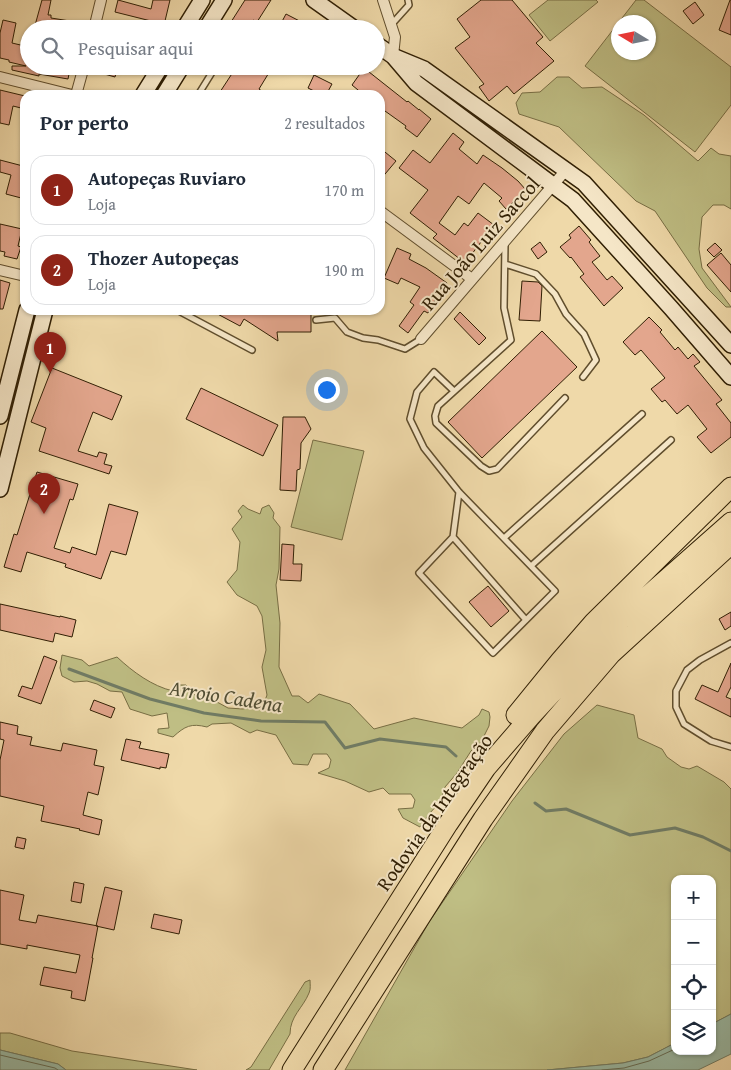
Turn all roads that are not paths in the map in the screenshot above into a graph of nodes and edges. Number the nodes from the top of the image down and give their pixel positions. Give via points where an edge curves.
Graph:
1 (101, 0) edge
2 (202, 0) edge
3 (224, 0) edge
4 (314, 0) edge
5 (383, 0) edge
6 (408, 0) edge
7 (96, 20) edge
8 (190, 20) edge
9 (215, 20) edge
10 (342, 20) edge
11 (391, 25) junction
12 (385, 51) edge
13 (392, 56) junction
14 (81, 75) edge
15 (155, 75) edge
16 (176, 75) edge
17 (210, 75) edge
18 (0, 77) edge
19 (53, 90) edge
20 (76, 90) edge
21 (146, 90) edge
22 (167, 90) edge
23 (201, 90) edge
24 (566, 170) junction
25 (552, 185) junction
26 (385, 215) edge
27 (505, 240) junction
28 (505, 264) junction
29 (0, 270) edge
30 (20, 275) edge
31 (472, 279) junction
32 (25, 315) edge
33 (43, 315) edge
34 (186, 315) edge
35 (316, 320) dead end
36 (421, 338) joint
37 (731, 345) edge
38 (252, 350) dead end
39 (583, 377) dead end
40 (731, 377) edge
41 (454, 391) junction
42 (565, 398) dead end
43 (642, 414) dead end
44 (0, 416) edge
45 (671, 440) dead end
46 (3, 460) edge
47 (731, 487) edge
48 (0, 489) edge
49 (459, 492) junction
50 (731, 522) edge
51 (453, 537) junction
52 (504, 538) junction
53 (731, 544) edge
54 (531, 566) junction
55 (526, 620) junction
56 (731, 643) edge
57 (731, 747) edge
58 (486, 768) junction
59 (292, 1070) edge
60 (323, 1070) edge

1 - 7 street
2 - 8 street
3 - 9 street
4 - 10 street
5 - 11 street
6 - 11 lane via 409,5
11 - 13 street via 395,37
12 - 13 street
13 - 24 street via 424,69
13 - 25 street via 416,83
14 - 20 street
15 - 21 street
16 - 22 street
17 - 23 lane
18 - 19 street
24 - 25 street, Rua João Luiz Saccol
24 - 37 street via 584,183
25 - 27 street, Rua João Luiz Saccol
25 - 40 street via 572,200
26 - 31 street
27 - 28 lane
27 - 31 street, Rua João Luiz Saccol
28 - 39 lane via 536,274 556,294 566,314 584,334 596,360
28 - 41 lane via 504,308 511,340
29 - 30 street
31 - 36 street, Rua João Luiz Saccol
32 - 44 street
33 - 46 street
34 - 38 lane
35 - 36 lane via 335,318 347,332 404,349
41 - 42 lane via 438,406 436,423 489,471 497,469
41 - 49 lane via 434,372 417,392 410,419 424,448
43 - 52 lane
45 - 54 lane
46 - 48 street
47 - 58 highway via 577,641 505,729
49 - 51 lane
49 - 52 lane
50 - 58 highway, Rodovia da Integração via 620,620
51 - 55 lane
51 - 55 lane via 419,573 493,653
52 - 54 lane
53 - 60 highway via 611,654 545,731 483,819
54 - 55 lane via 555,591
56 - 57 lane via 687,670 676,691 676,707 684,724 711,741
58 - 59 highway, Rodovia da Integração

